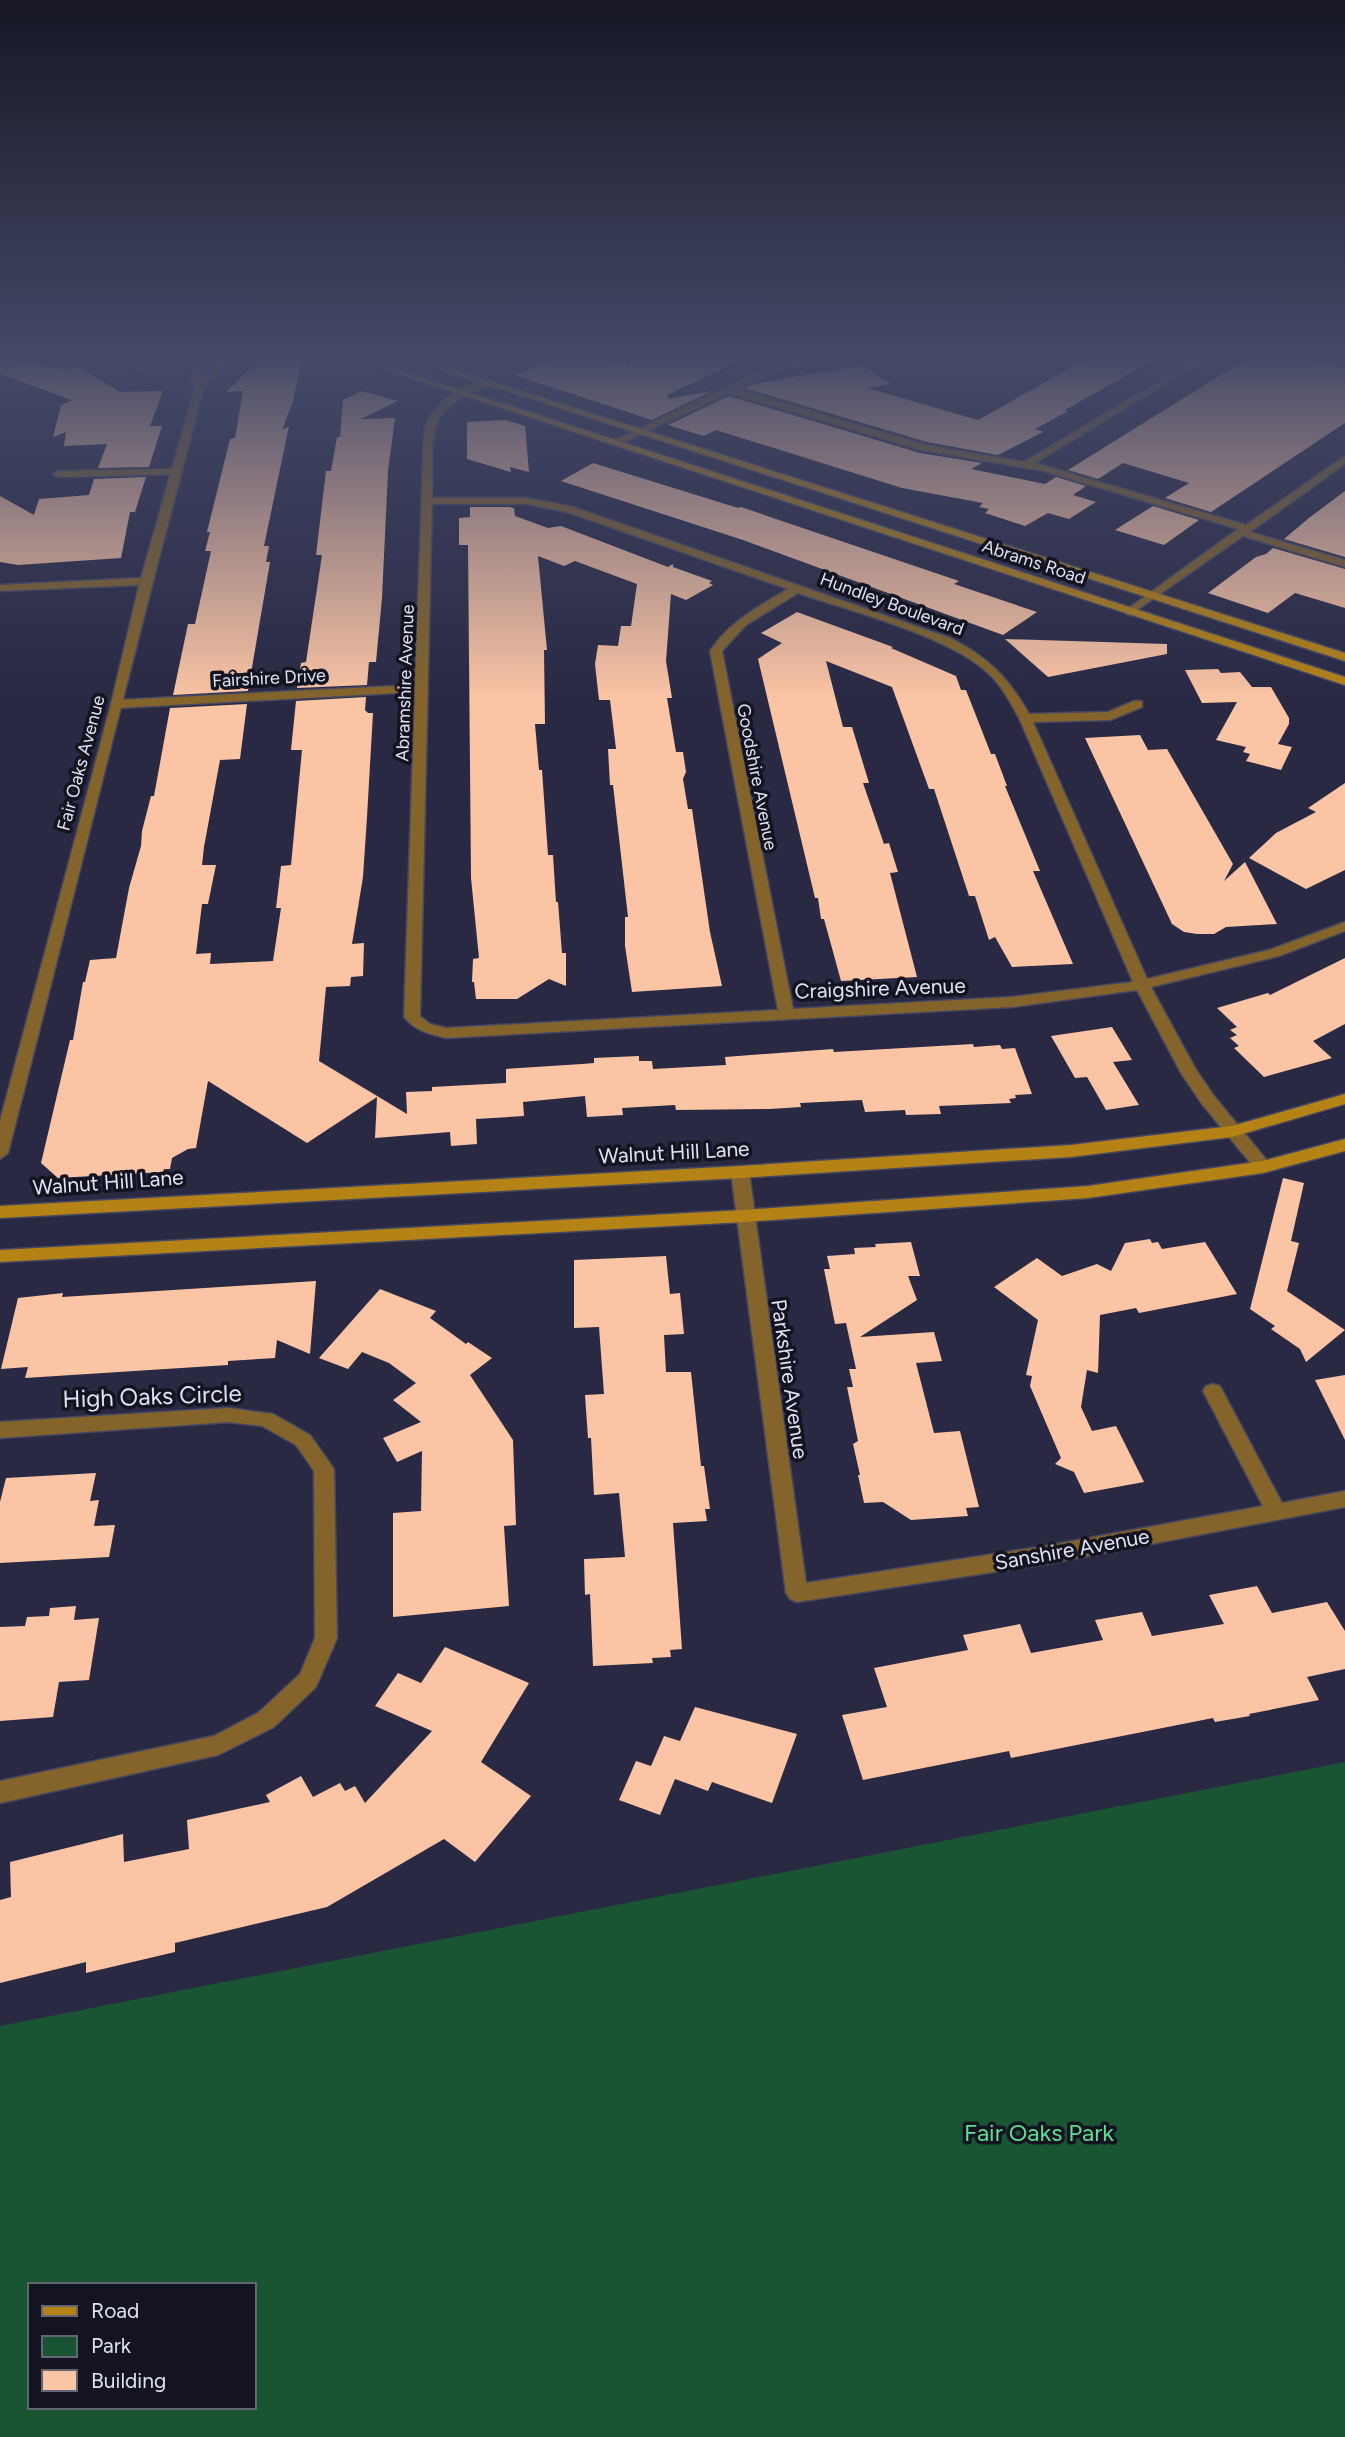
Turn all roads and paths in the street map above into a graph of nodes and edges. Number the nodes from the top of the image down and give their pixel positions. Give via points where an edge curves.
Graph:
1 (176, 472) joint
2 (429, 472) edge
3 (702, 472) edge
4 (767, 472) edge
5 (1052, 472) edge
6 (1327, 472) edge
7 (58, 474) dead end
8 (428, 501) junction
9 (1243, 530) junction
10 (1345, 564) edge
11 (146, 581) junction
12 (0, 588) edge
13 (798, 588) junction
14 (1154, 595) junction
15 (1130, 612) junction
16 (1345, 657) edge
17 (1345, 681) edge
18 (422, 688) junction
19 (117, 704) junction
20 (1138, 704) dead end
21 (1024, 718) junction
22 (1345, 926) edge
23 (1142, 985) junction
24 (786, 1013) junction
25 (412, 1017) joint
26 (1345, 1099) edge
27 (1232, 1131) junction
28 (1345, 1145) edge
29 (0, 1153) edge
30 (1263, 1167) junction
31 (740, 1172) junction
32 (0, 1212) edge
33 (744, 1216) junction
34 (0, 1256) edge
35 (1213, 1391) dead end
36 (0, 1430) edge
37 (1345, 1499) edge
38 (1276, 1511) junction
39 (797, 1593) joint
40 (0, 1792) edge

1 - 7 street
1 - 11 street, Fair Oaks Avenue
2 - 8 street, Abramshire Avenue
3 - 15 main road, Abrams Road
4 - 14 main road, Abrams Road
5 - 9 street
6 - 9 street
8 - 13 street, Hundley Boulevard via 527,501 569,509
8 - 18 street, Abramshire Avenue
9 - 10 street
9 - 14 street
11 - 12 street
11 - 19 street, Fair Oaks Avenue
13 - 21 street, Hundley Boulevard via 975,655 1008,686
13 - 24 street, Goodshire Avenue via 736,627 716,651
14 - 15 street
14 - 16 main road, Abrams Road
15 - 17 main road, Abrams Road
18 - 19 street, Fairshire Drive
18 - 25 street, Abramshire Avenue
19 - 29 street, Fair Oaks Avenue
20 - 21 street via 1110,716
21 - 23 street, Hundley Boulevard
22 - 23 street, Craigshire Avenue via 1274,953
23 - 24 street, Craigshire Avenue via 977,1005
23 - 27 street, Hundley Boulevard via 1187,1069
24 - 25 street, Craigshire Avenue via 446,1033 425,1028
26 - 27 main road, Walnut Hill Lane
27 - 30 street, Hundley Boulevard
27 - 31 main road, Walnut Hill Lane via 1071,1151
28 - 30 main road
30 - 33 main road via 1088,1192
31 - 32 main road, Walnut Hill Lane
31 - 33 street, Parkshire Avenue
33 - 34 main road
33 - 39 street, Parkshire Avenue
35 - 38 street
36 - 40 street, High Oaks Circle via 228,1415 266,1419 303,1440 324,1468 326,1638 308,1680 266,1720 218,1745
37 - 38 street, Sanshire Avenue
38 - 39 street, Sanshire Avenue via 1046,1555

